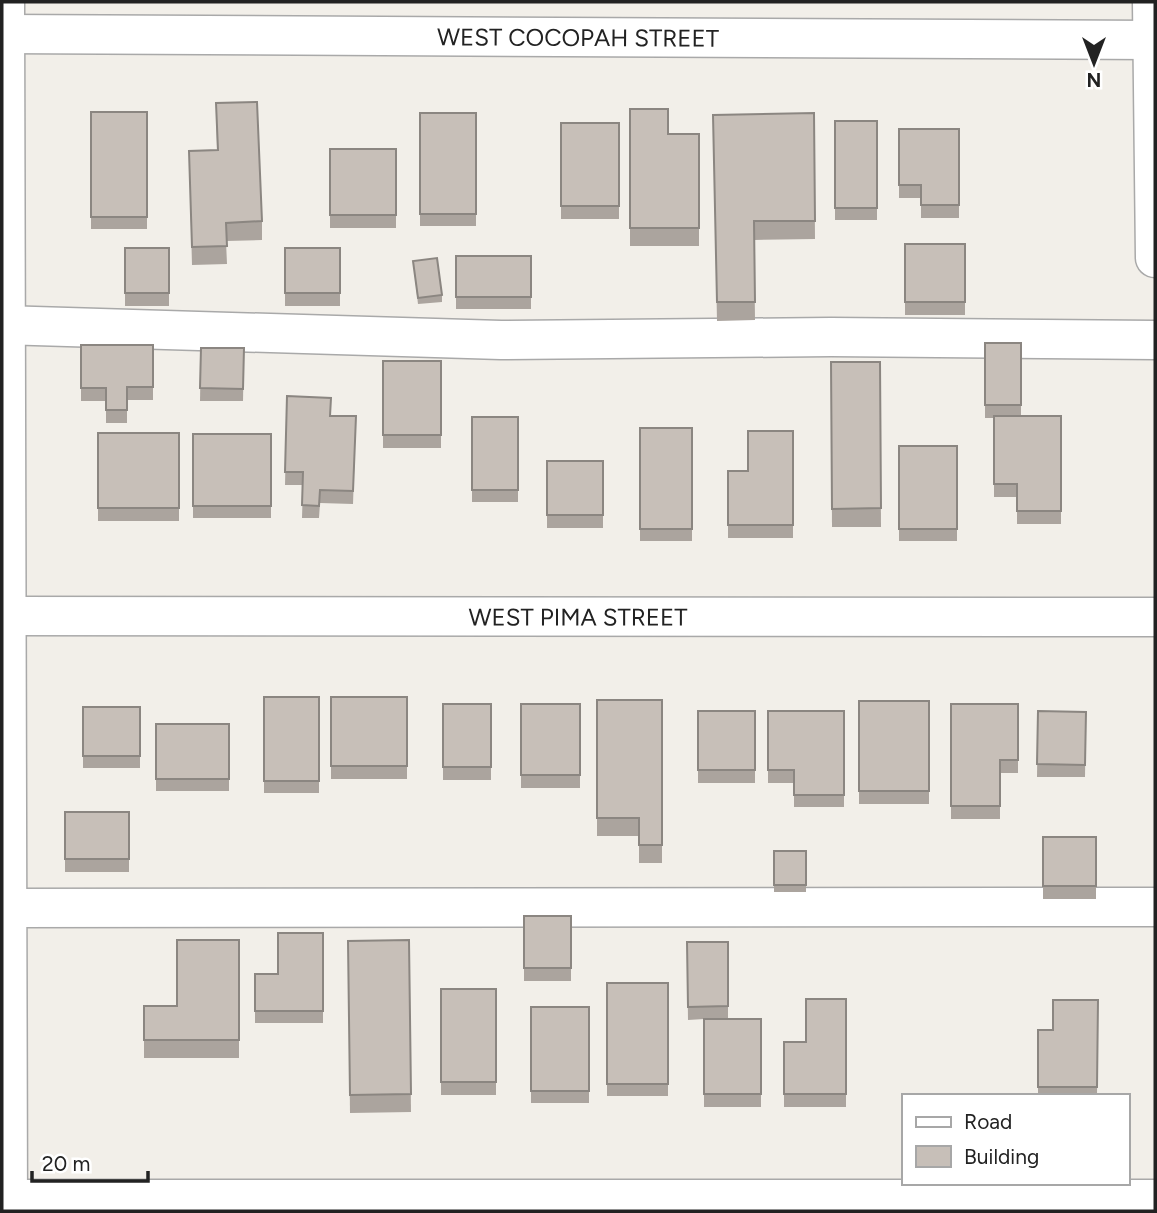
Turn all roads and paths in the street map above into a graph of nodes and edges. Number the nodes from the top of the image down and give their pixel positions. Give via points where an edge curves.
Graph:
1 (1153, 2) edge
2 (4, 24) edge
3 (1153, 40) junction
4 (1155, 258) edge
5 (4, 325) edge
6 (1155, 340) edge
7 (5, 616) edge
8 (1155, 618) edge
9 (1155, 907) edge
10 (5, 908) edge
11 (1155, 1199) edge
12 (6, 1203) edge

1 - 3 street
2 - 3 street, WEST COCOPAH STREET
2 - 5 street
3 - 4 street
5 - 6 street via 501,340
5 - 7 street
7 - 8 street, WEST PIMA STREET
7 - 10 street
9 - 10 street
10 - 12 street
11 - 12 street

